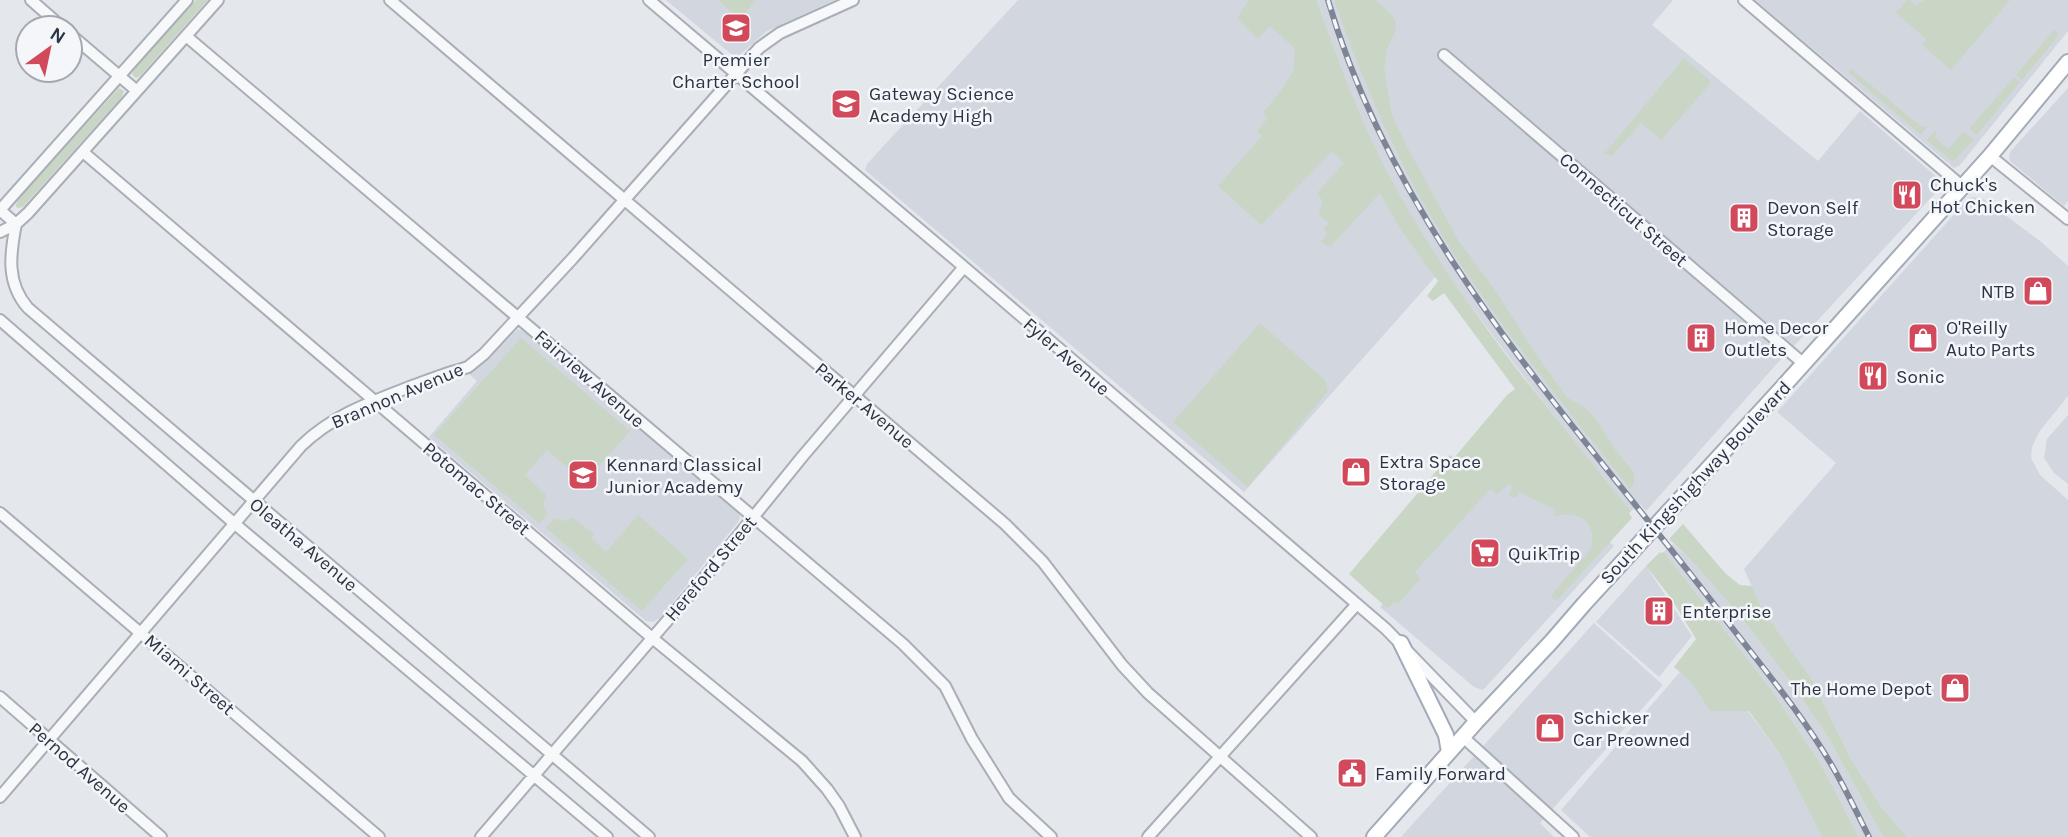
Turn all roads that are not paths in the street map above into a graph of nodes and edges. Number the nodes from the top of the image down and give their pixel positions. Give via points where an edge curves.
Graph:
1 (30, 0) edge
2 (187, 0) edge
3 (218, 0) edge
4 (390, 0) edge
5 (649, 0) edge
6 (853, 0) edge
7 (1744, 0) edge
8 (46, 14) edge
9 (186, 36) junction
10 (84, 46) edge
11 (1444, 55) dead end
12 (2068, 62) edge
13 (735, 74) junction
14 (119, 76) junction
15 (137, 91) junction
16 (83, 152) junction
17 (1990, 156) junction
18 (1962, 187) junction
19 (626, 200) junction
20 (0, 210) edge
21 (2068, 219) edge
22 (16, 223) junction
23 (0, 232) edge
24 (964, 267) junction
25 (520, 317) junction
26 (3, 322) edge
27 (1804, 363) junction
28 (855, 396) junction
29 (375, 400) junction
30 (254, 502) junction
31 (0, 513) edge
32 (752, 518) junction
33 (235, 524) junction
34 (1357, 604) junction
35 (141, 633) junction
36 (652, 637) junction
37 (1401, 643) junction
38 (0, 697) edge
39 (1476, 722) junction
40 (1463, 737) junction
41 (49, 740) junction
42 (1449, 752) junction
43 (551, 755) junction
44 (1219, 757) junction
45 (534, 776) junction
46 (0, 797) edge
47 (161, 837) edge
48 (379, 837) edge
49 (481, 837) edge
50 (607, 837) edge
51 (649, 837) edge
52 (855, 837) edge
53 (1051, 837) edge
54 (1148, 837) edge
55 (1311, 837) edge
56 (1374, 837) edge
57 (1573, 837) edge

1 - 8 street
2 - 14 street
3 - 9 street
4 - 19 street, Parker Avenue
5 - 13 street, Fyler Avenue
6 - 13 street, Brannon Avenue via 780,33
7 - 18 street
9 - 15 street
9 - 25 street, Fairview Avenue
10 - 14 street
11 - 27 street, Connecticut Street
12 - 17 main road, South Kingshighway Boulevard
13 - 19 street, Brannon Avenue
13 - 24 street, Fyler Avenue
14 - 15 street
14 - 20 street
15 - 16 street
16 - 22 street
16 - 29 street, Potomac Street
17 - 18 main road, South Kingshighway Boulevard
17 - 21 street
18 - 27 main road, South Kingshighway Boulevard
19 - 25 street, Brannon Avenue
19 - 28 street, Parker Avenue
20 - 22 street
22 - 23 street
22 - 30 street, Oleatha Avenue via 11,274 19,298
24 - 28 street, Hereford Street
24 - 34 street, Fyler Avenue
25 - 29 street, Brannon Avenue via 468,367
25 - 32 street, Fairview Avenue
26 - 33 street, Oleatha Avenue
27 - 39 main road, South Kingshighway Boulevard
28 - 32 street, Hereford Street
28 - 44 street, Parker Avenue via 1034,553 1122,665
29 - 30 street, Brannon Avenue via 316,432
29 - 36 street, Potomac Street
30 - 33 street, Brannon Avenue
30 - 43 street, Oleatha Avenue
31 - 35 street, Miami Street
32 - 36 street, Hereford Street
32 - 53 street, Fairview Avenue via 945,685 1009,798
33 - 35 street, Brannon Avenue
33 - 45 street, Oleatha Avenue
34 - 37 street, Fyler Avenue
34 - 44 street
35 - 41 street, Brannon Avenue
35 - 48 street, Miami Street
36 - 43 street, Hereford Street
36 - 52 street, Potomac Street via 802,761 839,806
37 - 39 street, Fyler Avenue
37 - 42 main road via 1446,735
38 - 41 street, Pernod Avenue
39 - 40 main road, South Kingshighway Boulevard
40 - 42 main road, South Kingshighway Boulevard
40 - 57 street
41 - 46 street, Brannon Avenue
41 - 47 street, Pernod Avenue
42 - 56 main road, South Kingshighway Boulevard
43 - 45 street, Hereford Street
43 - 51 street, Oleatha Avenue
44 - 54 street
44 - 55 street, Parker Avenue
45 - 49 street, Hereford Street
45 - 50 street, Oleatha Avenue

